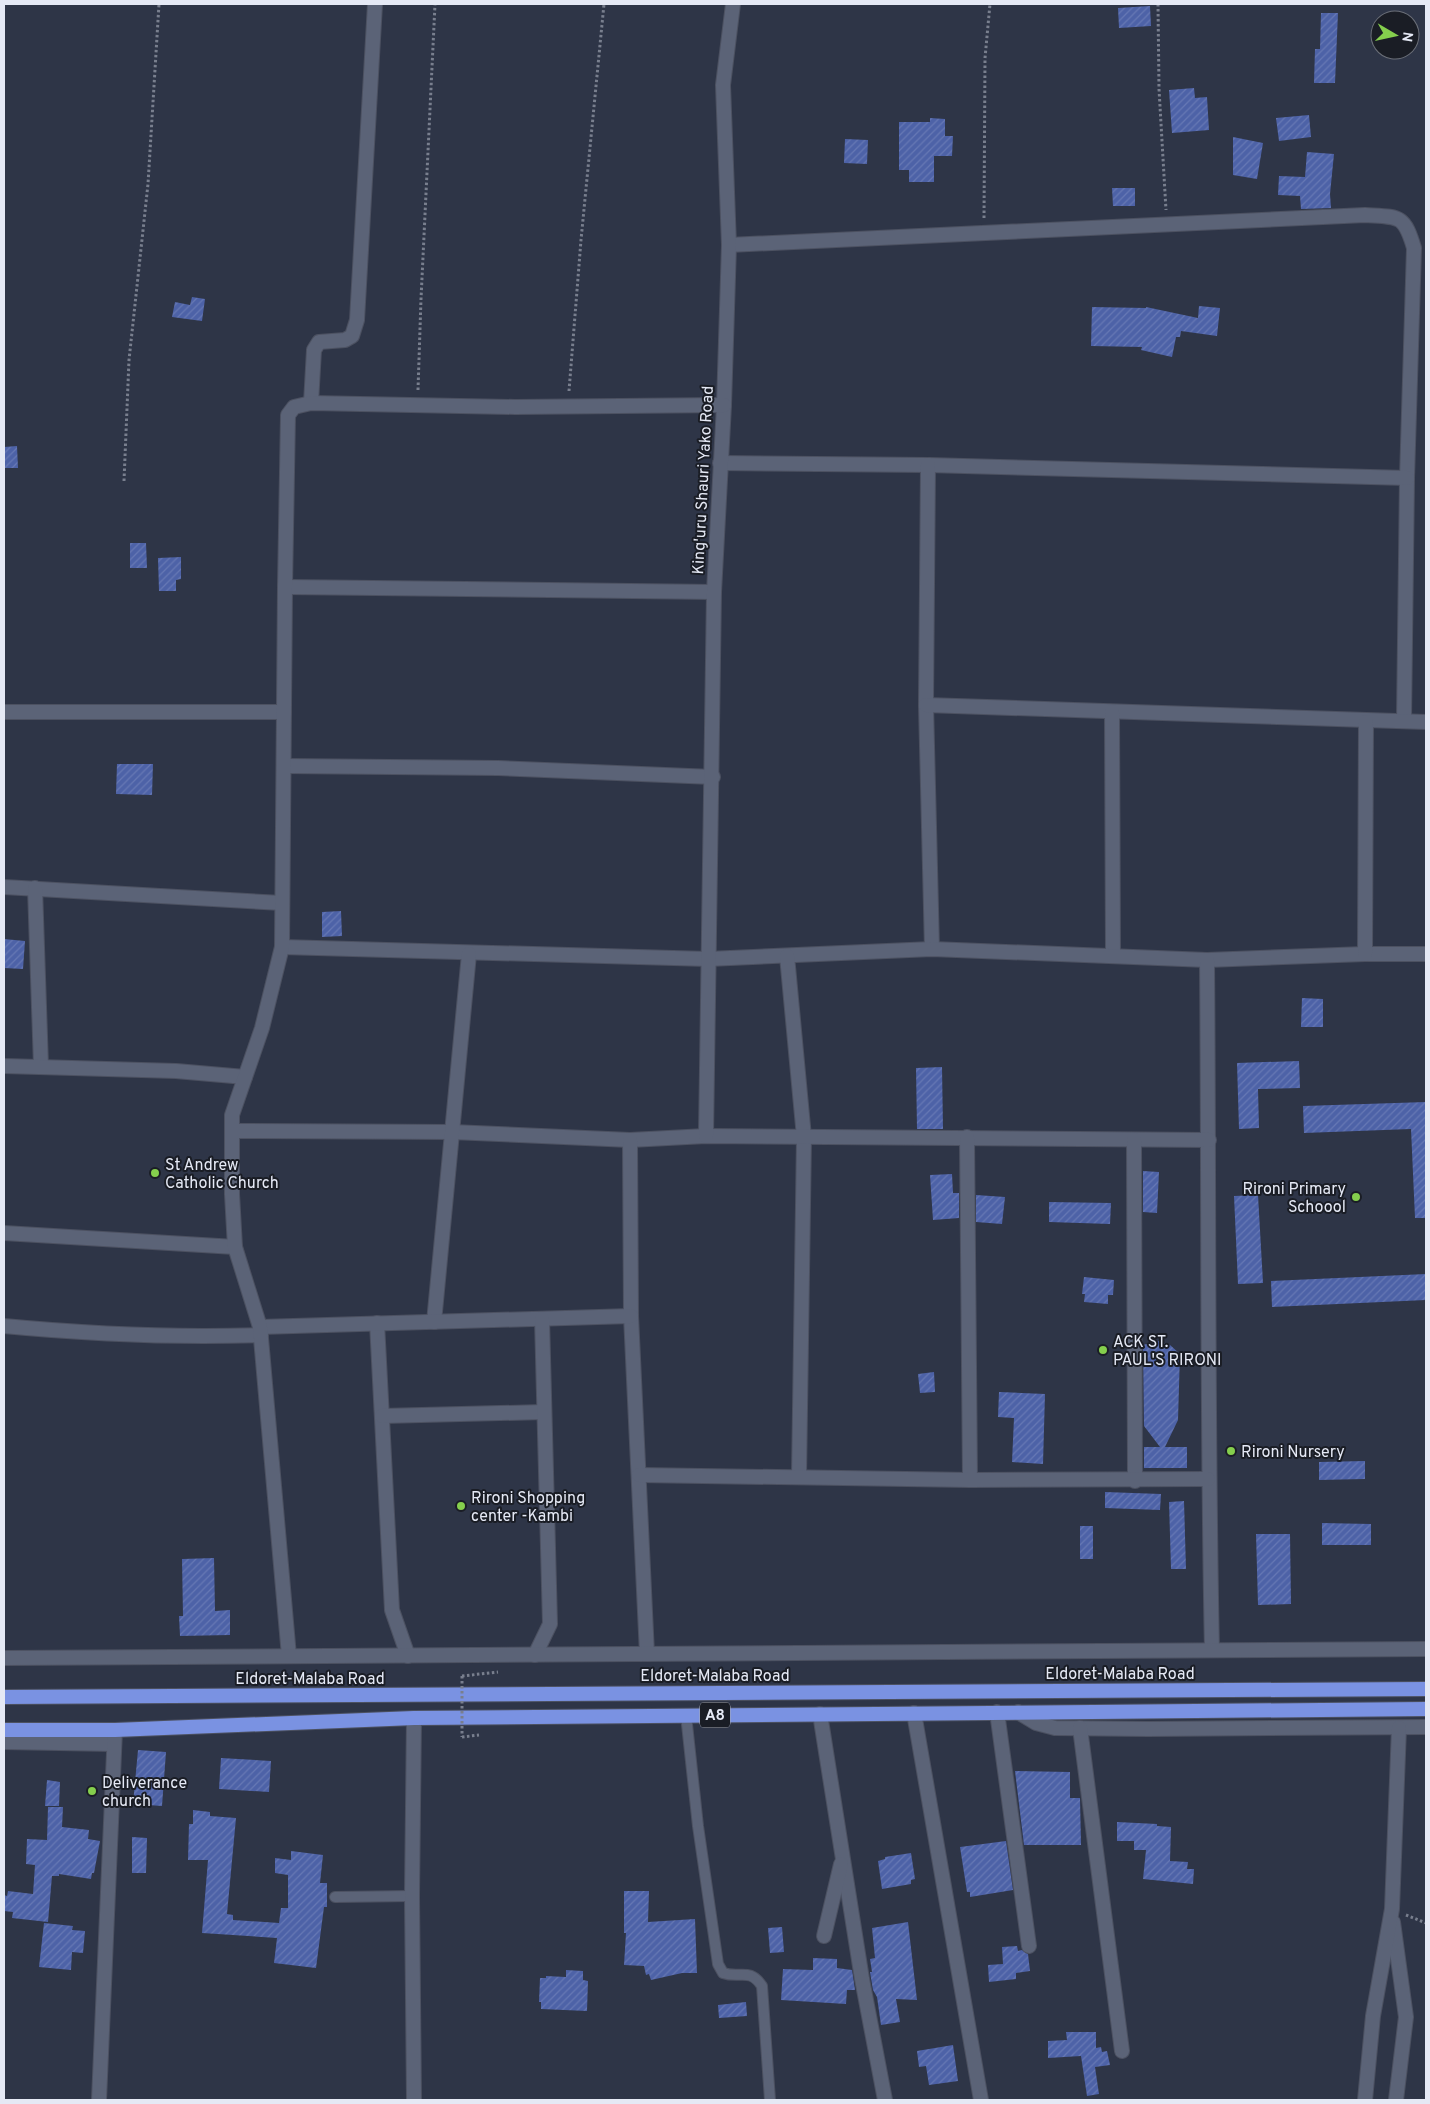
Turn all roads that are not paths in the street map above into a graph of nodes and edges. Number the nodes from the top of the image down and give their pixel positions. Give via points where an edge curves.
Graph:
1 (375, 4) edge
2 (733, 4) edge
3 (729, 245) junction
4 (310, 403) junction
5 (724, 405) junction
6 (720, 463) junction
7 (928, 465) junction
8 (1407, 478) junction
9 (285, 587) junction
10 (714, 592) junction
11 (926, 705) junction
12 (4, 712) edge
13 (284, 712) junction
14 (1112, 712) junction
15 (1404, 721) junction
16 (1366, 722) junction
17 (1426, 722) edge
18 (284, 766) junction
19 (713, 777) junction
20 (4, 887) edge
21 (35, 888) junction
22 (282, 903) junction
23 (282, 947) junction
24 (932, 950) junction
25 (469, 954) junction
26 (1365, 954) junction
27 (1426, 954) edge
28 (787, 956) junction
29 (1113, 956) junction
30 (708, 959) junction
31 (1207, 960) junction
32 (4, 1066) edge
33 (41, 1066) junction
34 (245, 1077) junction
35 (232, 1131) junction
36 (452, 1132) junction
37 (706, 1136) junction
38 (804, 1137) junction
39 (966, 1137) junction
40 (630, 1140) junction
41 (1134, 1140) junction
42 (1209, 1140) junction
43 (4, 1233) edge
44 (235, 1247) junction
45 (631, 1316) junction
46 (542, 1319) junction
47 (434, 1322) junction
48 (378, 1323) junction
49 (4, 1326) edge
50 (260, 1331) junction
51 (544, 1412) junction
52 (382, 1416) junction
53 (639, 1475) junction
54 (799, 1477) junction
55 (970, 1480) junction
56 (1208, 1480) junction
57 (1135, 1481) junction
58 (1426, 1649) edge
59 (1212, 1650) junction
60 (648, 1654) junction
61 (535, 1655) junction
62 (289, 1656) junction
63 (408, 1656) junction
64 (4, 1658) edge
65 (1426, 1688) edge
66 (4, 1698) edge
67 (1426, 1709) edge
68 (997, 1712) junction
69 (1018, 1712) junction
70 (914, 1713) junction
71 (820, 1714) junction
72 (686, 1715) junction
73 (414, 1718) junction
74 (1426, 1727) edge
75 (1080, 1728) junction
76 (1399, 1728) junction
77 (4, 1730) edge
78 (114, 1737) junction
79 (4, 1742) edge
80 (843, 1850) junction
81 (412, 1896) junction
82 (336, 1897) dead end
83 (1392, 1909) junction
84 (824, 1936) dead end
85 (1028, 1946) dead end
86 (1122, 2050) dead end
87 (99, 2100) edge
88 (414, 2100) edge
89 (770, 2100) edge
90 (884, 2100) edge
91 (981, 2100) edge
92 (1365, 2100) edge
93 (1396, 2100) edge

1 - 4 street via 357,320 352,336 345,340 319,342 314,350
2 - 3 street, King'uru Shauri Yako Road via 723,86
3 - 5 street, King'uru Shauri Yako Road
3 - 8 street via 1365,215 1394,217 1408,226 1414,248
4 - 5 street via 567,407
4 - 9 street via 294,406 288,415
5 - 6 street, King'uru Shauri Yako Road
6 - 7 street
6 - 10 street, King'uru Shauri Yako Road
7 - 8 street
7 - 11 street
8 - 15 street
9 - 10 street
9 - 13 street
10 - 19 street, King'uru Shauri Yako Road
11 - 14 street
11 - 24 street
12 - 13 street
13 - 18 street
14 - 16 street
14 - 29 street
15 - 16 street
15 - 17 street
16 - 26 street
18 - 19 street via 498,768
18 - 22 street
19 - 30 street, King'uru Shauri Yako Road
20 - 21 street
21 - 22 street
21 - 33 street
22 - 23 street
23 - 25 street
23 - 34 street via 262,1028
24 - 28 street
24 - 29 street
25 - 30 street
25 - 36 street
26 - 27 street
26 - 31 street
28 - 30 street
28 - 38 street
29 - 31 street
30 - 37 street, King'uru Shauri Yako Road
31 - 42 street
32 - 33 street
33 - 34 street
34 - 35 street via 232,1115
35 - 36 street
35 - 44 street
36 - 40 street
36 - 47 street
37 - 38 street
37 - 40 street
38 - 39 street
38 - 54 street
39 - 41 street
39 - 55 street
40 - 45 street
41 - 42 street
41 - 57 street
42 - 56 street
43 - 44 street
44 - 50 street
45 - 46 street
45 - 53 street
46 - 47 street
46 - 51 street
47 - 48 street
48 - 50 street
48 - 52 street
49 - 50 street via 105,1334 216,1337
50 - 62 street
51 - 52 street
51 - 61 street via 550,1624
52 - 63 street via 392,1610
53 - 54 street
53 - 60 street
54 - 55 street
55 - 57 street
56 - 57 street
56 - 59 street
58 - 59 street
59 - 60 street
60 - 61 street
61 - 63 street
62 - 63 street
62 - 64 street
65 - 66 highway, Eldoret-Malaba Road / A8
67 - 69 highway, A8
68 - 69 highway, A8
68 - 70 highway, A8
68 - 85 street
69 - 75 street via 1036,1723 1055,1728
70 - 71 highway, A8
70 - 91 street
71 - 72 highway, A8
71 - 80 street
72 - 73 highway, A8
72 - 89 lane via 718,1964 723,1973 731,1976 746,1974 756,1978 762,1986
73 - 78 highway, A8
73 - 81 street
74 - 76 street
75 - 76 street
75 - 86 street
76 - 83 street
77 - 78 highway, A8
78 - 79 street
78 - 87 street
80 - 84 street
80 - 90 street
81 - 82 lane
81 - 88 street
83 - 92 street via 1373,2016
83 - 93 street via 1406,2017

